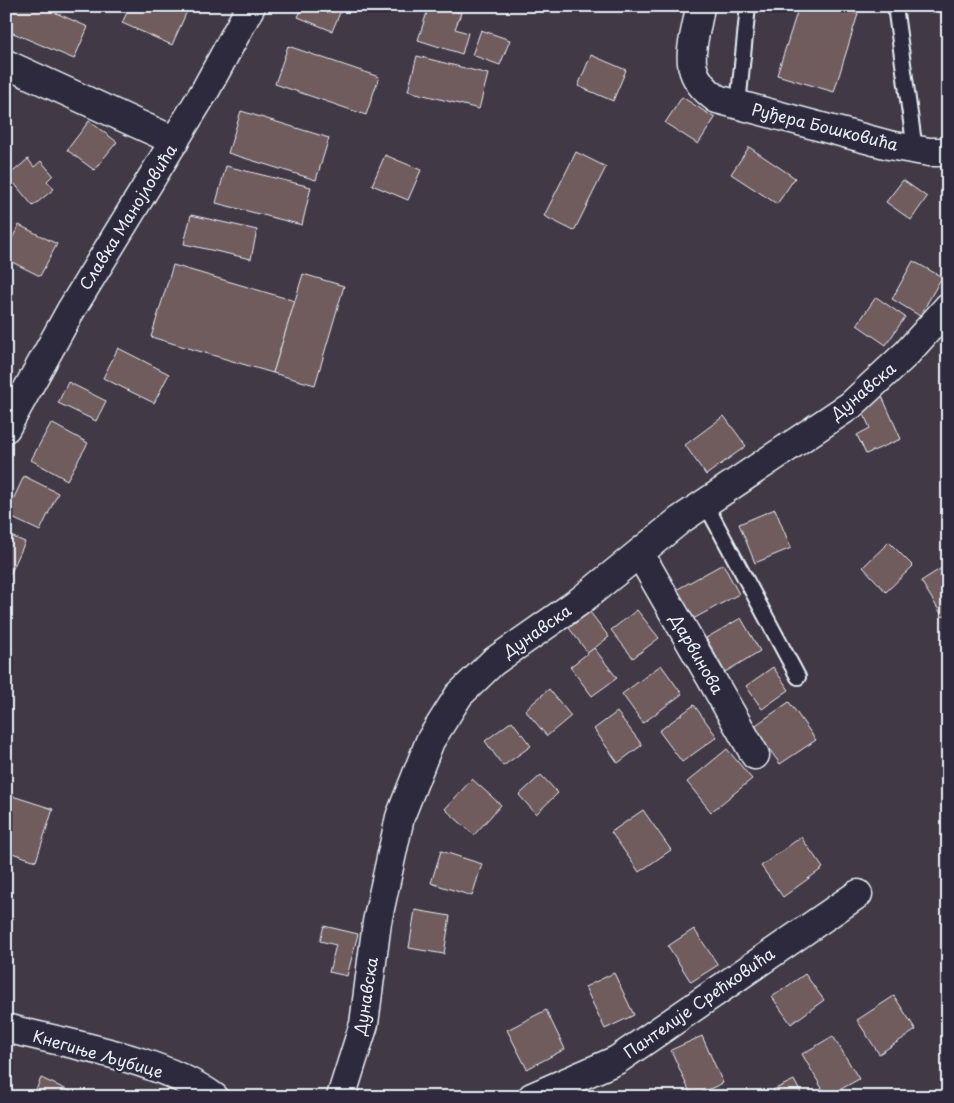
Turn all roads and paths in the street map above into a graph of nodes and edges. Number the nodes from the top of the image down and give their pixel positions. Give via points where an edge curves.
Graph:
1 (251, 6) edge
2 (700, 6) edge
3 (748, 6) edge
4 (895, 6) edge
5 (6, 64) edge
6 (738, 105) junction
7 (174, 141) junction
8 (915, 150) junction
9 (948, 152) edge
10 (948, 307) edge
11 (6, 428) edge
12 (705, 503) junction
13 (640, 554) junction
14 (798, 677) dead end
15 (754, 755) dead end
16 (858, 894) dead end
17 (6, 1028) edge
18 (214, 1097) edge
19 (341, 1097) edge
20 (532, 1097) edge

1 - 7 street, Славка Манојловића via 234,41
2 - 6 street, Руђера Бошковића via 690,56 694,74 705,90 717,99
3 - 6 lane
4 - 8 lane
5 - 7 street
6 - 8 street, Руђера Бошковића
7 - 11 street, Славка Манојловића via 71,310
8 - 9 street, Руђера Бошковића
10 - 12 street, Дунавска via 907,353 851,405
12 - 13 street, Дунавска
12 - 14 lane
13 - 15 street, Дарвинова
13 - 19 street, Дунавска via 493,662 459,694 430,741 400,817 377,922 364,1024
16 - 20 street, Пантелије Срећковића via 617,1060
17 - 18 street, Кнегиње Љубице via 143,1063 198,1085

